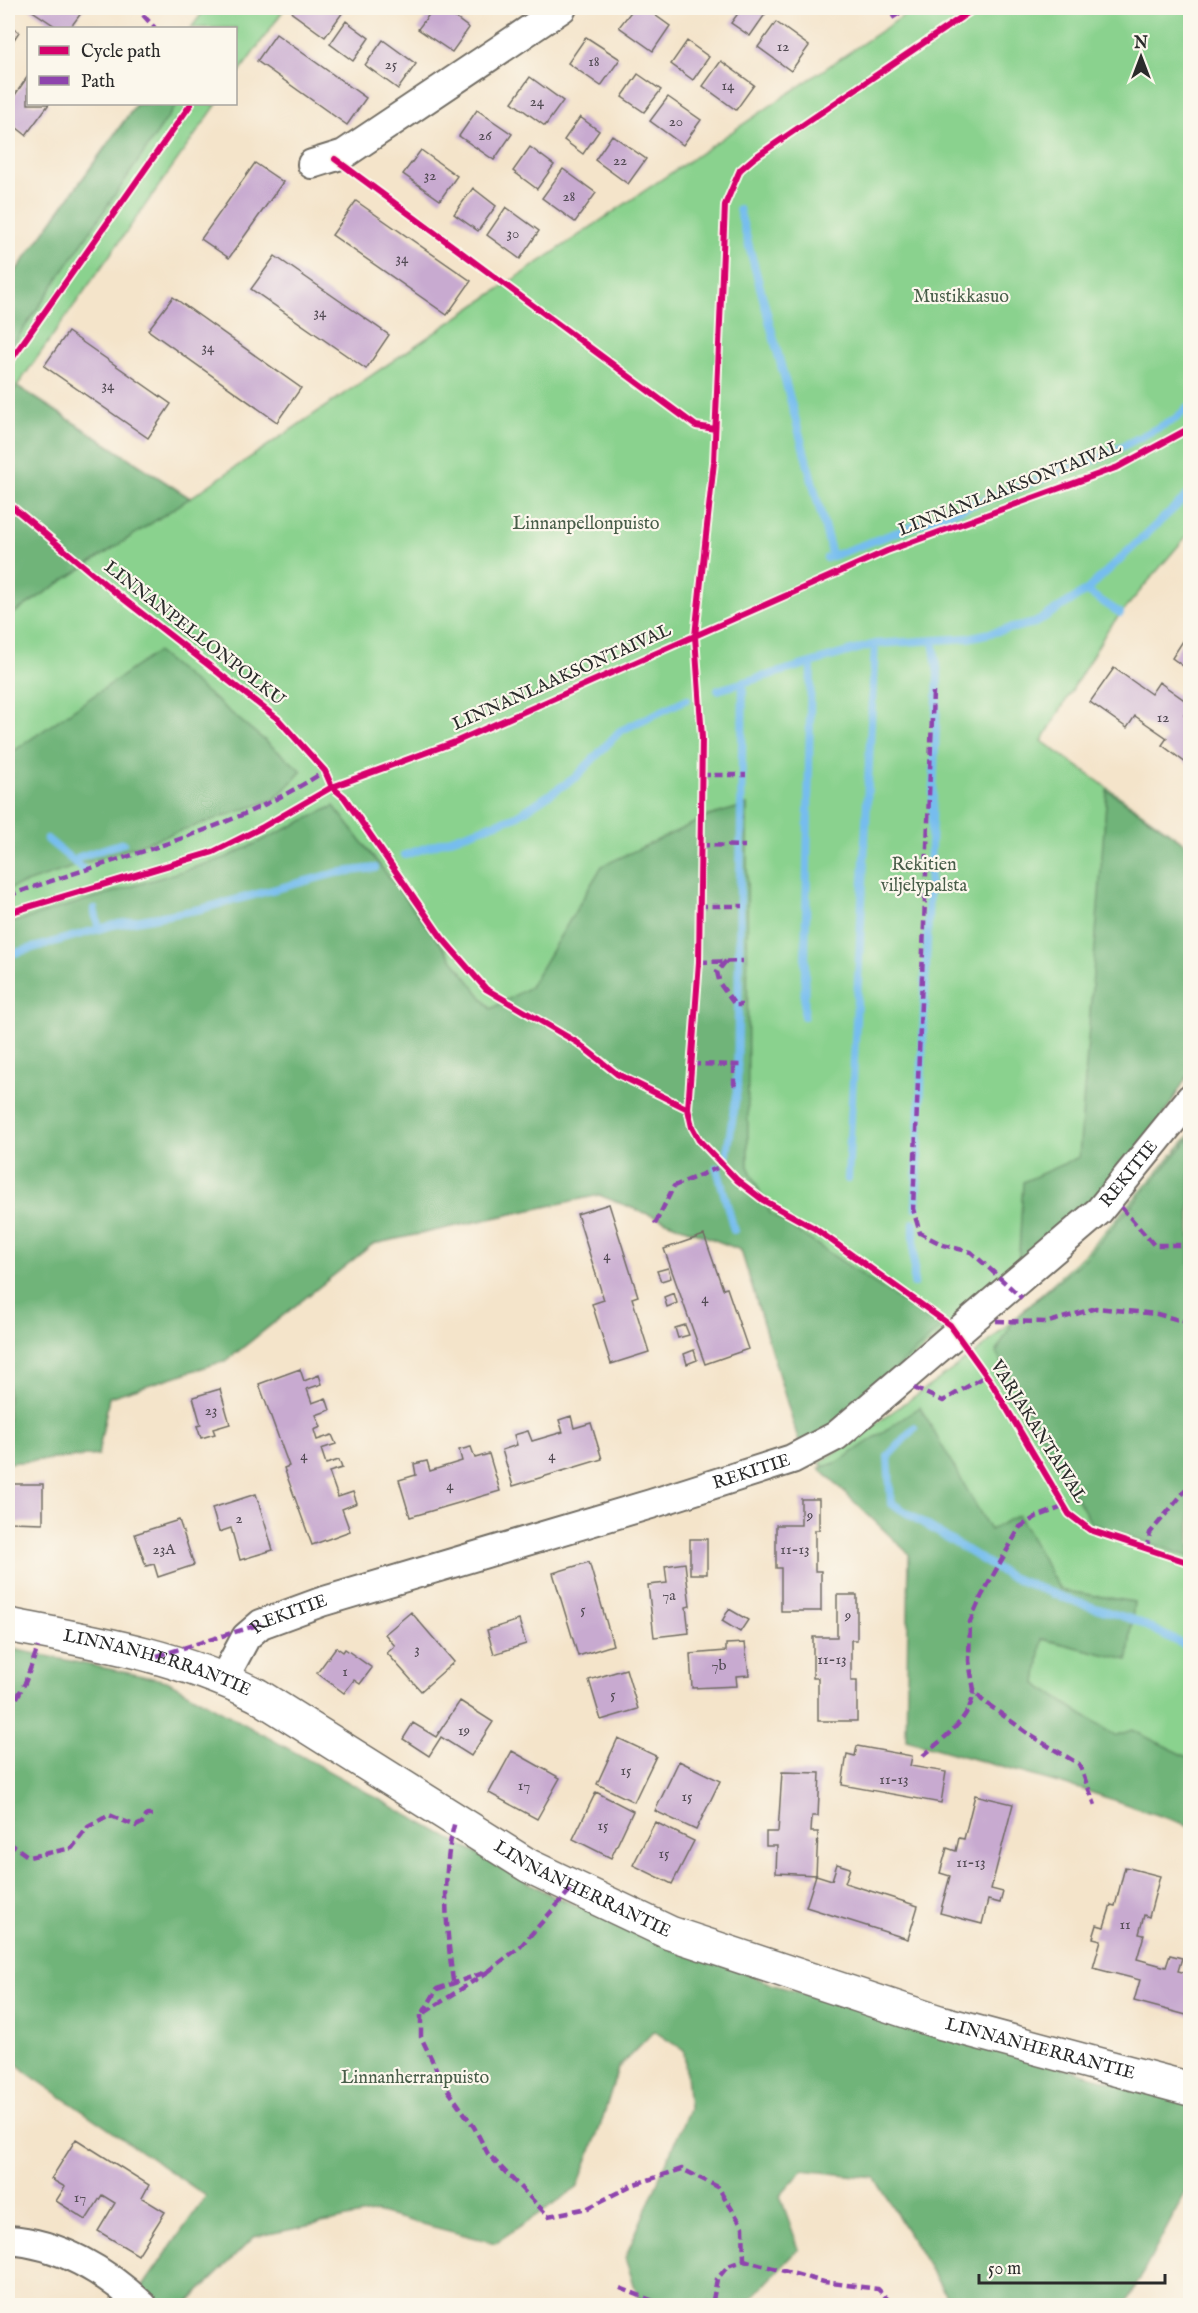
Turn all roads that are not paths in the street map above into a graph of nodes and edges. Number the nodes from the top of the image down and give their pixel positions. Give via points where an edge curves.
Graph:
1 (562, 8) edge
2 (312, 164) dead end
3 (1191, 1099) edge
4 (8, 1625) edge
5 (224, 1678) junction
6 (1191, 2089) edge
7 (8, 2240) edge
8 (143, 2306) edge

1 - 2 street via 344,154
3 - 5 street, REKITIE via 1099,1211 836,1436 792,1459 270,1620 246,1636
4 - 5 street, LINNANHERRANTIE via 151,1654
5 - 6 street, LINNANHERRANTIE via 529,1866 670,1933 939,2022
7 - 8 street via 67,2255 106,2275

